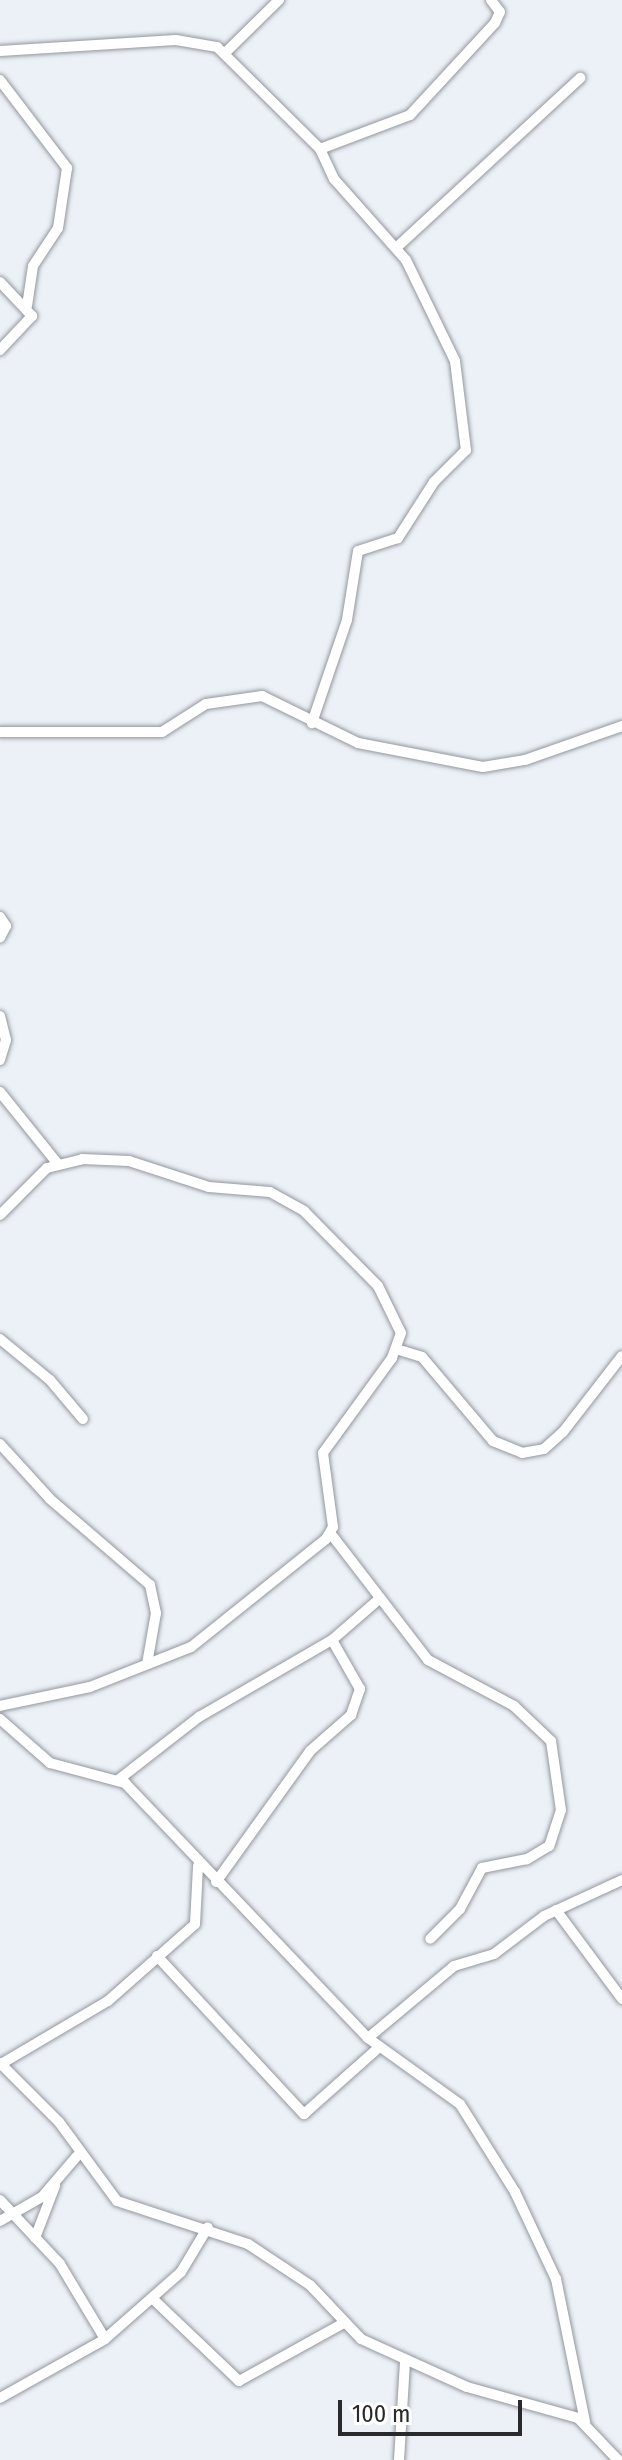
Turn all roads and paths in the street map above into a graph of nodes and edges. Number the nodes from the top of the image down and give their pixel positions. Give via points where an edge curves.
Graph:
1 (279, 0) edge
2 (491, 0) edge
3 (0, 51) edge
4 (225, 53) junction
5 (580, 78) dead end
6 (0, 80) edge
7 (320, 149) junction
8 (396, 248) junction
9 (0, 282) edge
10 (27, 306) junction
11 (0, 350) edge
12 (312, 723) junction
13 (622, 726) edge
14 (0, 732) edge
15 (0, 917) edge
16 (0, 938) edge
17 (0, 1016) edge
18 (0, 1060) edge
19 (0, 1092) edge
20 (57, 1163) junction
21 (0, 1215) edge
22 (0, 1339) edge
23 (396, 1349) junction
24 (622, 1356) edge
25 (83, 1419) dead end
26 (0, 1444) edge
27 (331, 1534) junction
28 (378, 1600) junction
29 (332, 1640) junction
30 (147, 1664) junction
31 (0, 1706) edge
32 (0, 1719) edge
33 (118, 1780) junction
34 (198, 1866) junction
35 (622, 1880) edge
36 (216, 1882) junction
37 (556, 1910) junction
38 (430, 1939) dead end
39 (157, 1956) junction
40 (622, 1999) edge
41 (368, 2038) junction
42 (378, 2048) junction
43 (0, 2064) edge
44 (77, 2156) junction
45 (56, 2184) junction
46 (0, 2200) edge
47 (12, 2216) junction
48 (0, 2221) edge
49 (208, 2227) junction
50 (35, 2238) junction
51 (153, 2299) junction
52 (342, 2324) junction
53 (105, 2339) junction
54 (405, 2362) junction
55 (0, 2398) edge
56 (585, 2422) junction
57 (399, 2460) edge
58 (618, 2460) edge

1 - 4 street
2 - 7 street via 500,16 410,115
3 - 4 street via 176,40
4 - 7 street
5 - 8 street
6 - 10 street via 67,169 58,228 33,266
7 - 8 street via 334,179
8 - 12 street via 457,365 467,447 398,538 356,556 347,620
9 - 10 street
10 - 11 street via 28,328
12 - 13 street via 358,743 483,767
12 - 14 street via 256,695 206,704 162,732
15 - 16 street via 6,928
17 - 18 street via 6,1040
19 - 20 street
20 - 21 street
20 - 23 street via 114,1158 201,1185 265,1190 288,1201 378,1286 399,1324
22 - 25 street via 50,1380
23 - 24 street via 422,1357 493,1441 522,1453 544,1449 563,1432
23 - 27 street via 323,1453
26 - 30 street via 50,1499 150,1585 156,1613
27 - 28 street
27 - 30 street via 215,1632
28 - 29 street
28 - 38 street via 441,1672 498,1695 541,1728 551,1741 559,1789 561,1810 549,1846 527,1859 482,1868 460,1909
29 - 33 street via 199,1717
29 - 36 street via 358,1684 356,1705 344,1726 305,1758
30 - 31 street via 90,1687
32 - 33 street via 50,1763
33 - 34 street
34 - 36 street
34 - 39 street via 198,1920
35 - 37 street
36 - 41 street
37 - 40 street
37 - 41 street via 494,1954 454,1966
39 - 42 street via 304,2114
39 - 43 street via 108,2001
41 - 42 street
42 - 56 street via 460,2104 515,2192 556,2279
43 - 44 street via 59,2122
44 - 45 street
44 - 49 street via 117,2201
45 - 47 street
45 - 50 street
46 - 47 street
47 - 48 street
47 - 50 street
49 - 51 street via 181,2272
49 - 52 street via 287,2267
50 - 53 street via 60,2264
51 - 52 street via 239,2381
51 - 53 street
52 - 54 street
53 - 55 street
54 - 56 street
54 - 57 street
56 - 58 street

